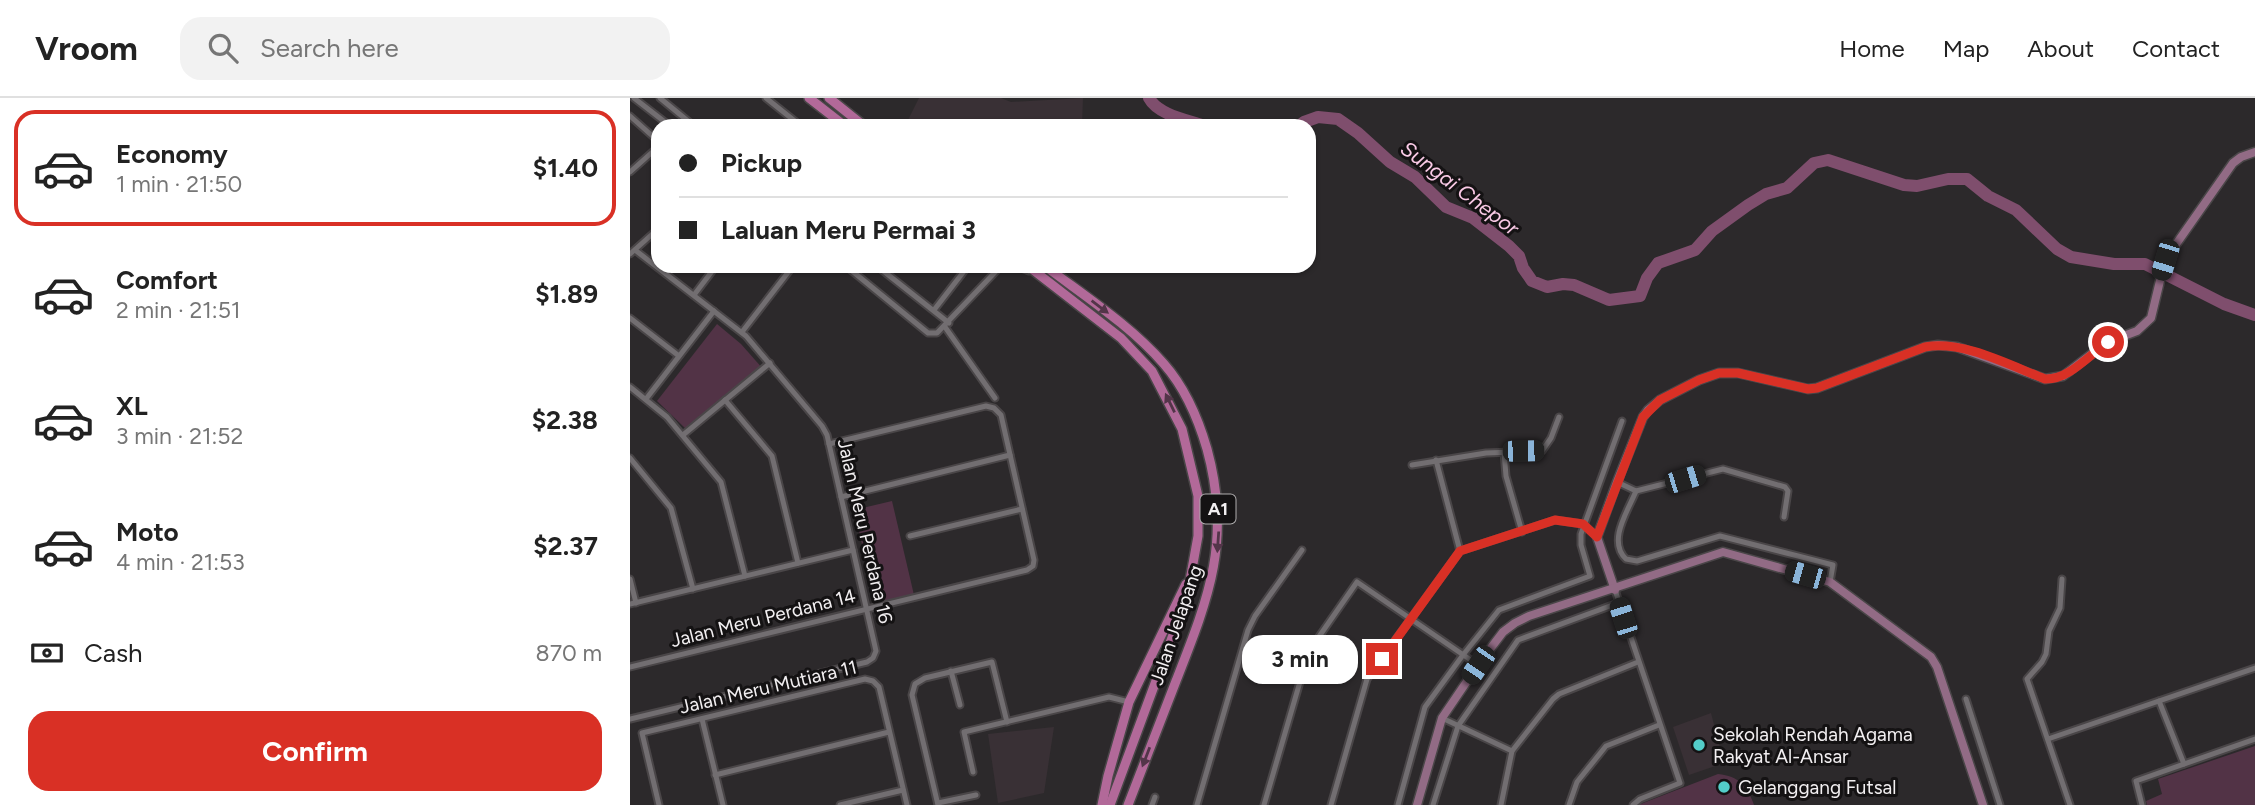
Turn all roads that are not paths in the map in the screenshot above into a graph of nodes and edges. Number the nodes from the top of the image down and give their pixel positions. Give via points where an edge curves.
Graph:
1 (634, 98) edge
2 (660, 98) edge
3 (766, 98) edge
4 (809, 98) edge
5 (828, 98) edge
6 (630, 116) edge
7 (661, 119) edge
8 (686, 119) edge
9 (792, 119) edge
10 (836, 119) edge
11 (855, 119) edge
12 (651, 135) edge
13 (2255, 152) edge
14 (651, 153) edge
15 (630, 172) edge
16 (651, 235) edge
17 (632, 252) edge
18 (651, 265) edge
19 (662, 273) edge
20 (711, 273) edge
21 (788, 273) edge
22 (855, 273) edge
23 (886, 273) edge
24 (962, 273) edge
25 (991, 273) edge
26 (1045, 273) edge
27 (1046, 273) edge
28 (694, 295) junction
29 (933, 310) junction
30 (714, 311) junction
31 (630, 318) edge
32 (947, 325) junction
33 (742, 332) junction
34 (679, 356) junction
35 (770, 363) junction
36 (630, 387) edge
37 (995, 398) dead end
38 (646, 399) junction
39 (725, 400) junction
40 (1559, 417) dead end
41 (1622, 421) dead end
42 (683, 436) junction
43 (829, 444) junction
44 (1504, 452) junction
45 (1010, 455) junction
46 (630, 458) edge
47 (1436, 460) junction
48 (1412, 465) dead end
49 (1617, 482) junction
50 (1636, 491) junction
51 (841, 497) junction
52 (1022, 509) junction
53 (1784, 517) dead end
54 (1583, 524) junction
55 (1522, 532) junction
56 (909, 536) dead end
57 (1597, 537) junction
58 (853, 550) junction
59 (1302, 550) dead end
60 (1460, 551) junction
61 (1196, 556) junction
62 (798, 563) junction
63 (745, 576) junction
64 (630, 579) edge
65 (2062, 579) dead end
66 (1830, 582) junction
67 (693, 589) junction
68 (1615, 590) junction
69 (1618, 603) junction
70 (633, 604) edge
71 (866, 609) junction
72 (1410, 619) junction
73 (1463, 654) junction
74 (1638, 662) junction
75 (1478, 665) junction
76 (630, 667) edge
77 (2255, 668) edge
78 (951, 671) junction
79 (1966, 699) dead end
80 (2160, 701) junction
81 (1129, 702) junction
82 (960, 705) dead end
83 (1442, 718) junction
84 (630, 719) edge
85 (702, 719) junction
86 (1007, 722) junction
87 (1659, 725) junction
88 (1458, 726) junction
89 (889, 732) junction
90 (2048, 739) junction
91 (2255, 739) edge
92 (1513, 751) junction
93 (2185, 764) junction
94 (973, 772) dead end
95 (715, 775) junction
96 (903, 790) junction
97 (976, 795) dead end
98 (1156, 797) dead end
99 (848, 804) edge
100 (938, 804) edge
101 (659, 805) edge
102 (723, 805) edge
103 (840, 805) edge
104 (907, 805) edge
105 (1102, 805) edge
106 (1110, 805) edge
107 (1128, 805) edge
108 (1152, 805) edge
109 (1197, 805) edge
110 (1264, 805) edge
111 (1331, 805) edge
112 (1398, 805) edge
113 (1417, 805) edge
114 (1433, 805) edge
115 (1501, 805) edge
116 (1569, 805) edge
117 (1633, 805) edge
118 (1983, 805) edge
119 (2000, 805) edge
120 (2070, 805) edge
121 (2143, 805) edge

1 - 7 street
2 - 8 street
3 - 9 street
4 - 10 main road
5 - 11 main road
6 - 12 street
13 - 49 street via 2233,163 2165,260 2154,309 2145,325 2108,342 2063,376 2045,379 1958,346 1938,345 1817,388 1719,373 1648,410
14 - 15 street
16 - 17 street
17 - 18 street, Jalan Meru Perdana 16
19 - 28 street, Jalan Meru Perdana 16
20 - 28 street
21 - 33 street
22 - 32 street via 928,332 937,333
23 - 29 street
24 - 29 street
25 - 32 street
61 -> 26 main road, Jalan Jelapang / A1 via 1200,516 1193,467 1182,429 1162,388 1136,352
27 -> 107 main road, Jalan Jelapang / A1 via 1125,327 1165,365 1194,411 1216,489 1218,540 1210,587
28 - 30 street, Jalan Meru Perdana 16
29 - 32 street
30 - 33 street, Jalan Meru Perdana 16
30 - 34 street
31 - 34 street
32 - 37 street
33 - 35 street, Jalan Meru Perdana 16
34 - 38 street
35 - 39 street
35 - 43 street, Jalan Meru Perdana 16 via 822,426
36 - 38 street
38 - 42 street
39 - 42 street
39 - 62 street via 772,456
40 - 44 street via 1542,451
41 - 54 street
42 - 63 street via 721,482
43 - 45 street via 986,406 1001,415
43 - 51 street, Jalan Meru Perdana 16
44 - 47 street
44 - 55 street
45 - 51 street
45 - 52 street
46 - 67 street via 671,508
47 - 48 street
47 - 60 street
49 - 50 street
49 - 57 street
50 - 53 street via 1723,469 1785,487
50 - 66 street via 1618,538 1626,559 1637,561 1720,536 1833,565
51 - 58 street, Jalan Meru Perdana 16
52 - 56 street
52 - 71 street, Jalan Meru Perdana 14 via 1034,563 1027,570
54 - 55 street via 1555,520
54 - 57 street
54 - 73 street via 1581,539 1590,576 1499,610
55 - 60 street
57 - 68 street
58 - 62 street
58 - 71 street, Jalan Meru Perdana 16
59 - 109 street via 1248,630
60 - 72 street
61 - 81 main road
61 - 106 main road, Jalan Jelapang / A1 via 1182,613
62 - 63 street
63 - 67 street
64 - 70 street
65 - 90 street via 2060,608 2049,631 2046,654 2027,679
66 - 68 street via 1723,552
66 - 118 street via 1931,657
67 - 70 street
68 - 69 street
68 - 75 street via 1515,622
69 - 74 street
69 - 88 street via 1518,640
71 - 76 street, Jalan Meru Perdana 14
71 - 84 street, Jalan Meru Perdana 16 via 876,651 867,662
72 - 73 street
72 - 110 street via 1357,582 1310,651
72 - 111 street via 1367,679
73 - 75 street
73 - 112 street via 1425,707
74 - 87 street
74 - 92 street via 1559,694
75 - 83 street
77 - 80 street
78 - 82 street
78 - 86 street via 992,662
78 - 100 street via 919,680 912,689
79 - 119 street
80 - 90 street
80 - 93 street
81 - 86 street via 1109,697
81 - 105 main road
83 - 88 street
83 - 113 street
85 - 89 street, Jalan Meru Mutiara 11 via 865,679 879,687
85 - 95 street
85 - 101 street, Jalan Meru Mutiara 11 via 642,733
86 - 94 street via 964,732
87 - 116 street via 1606,746 1577,782
87 - 117 street via 1680,783
88 - 92 street
88 - 114 street
89 - 95 street
89 - 96 street, Jalan Meru Mutiara 11
90 - 120 street
91 - 93 street
92 - 115 street
93 - 121 street via 2136,781
95 - 102 street
96 - 99 street
96 - 104 street, Jalan Meru Mutiara 11
97 - 100 street
98 - 108 street
99 - 103 street

